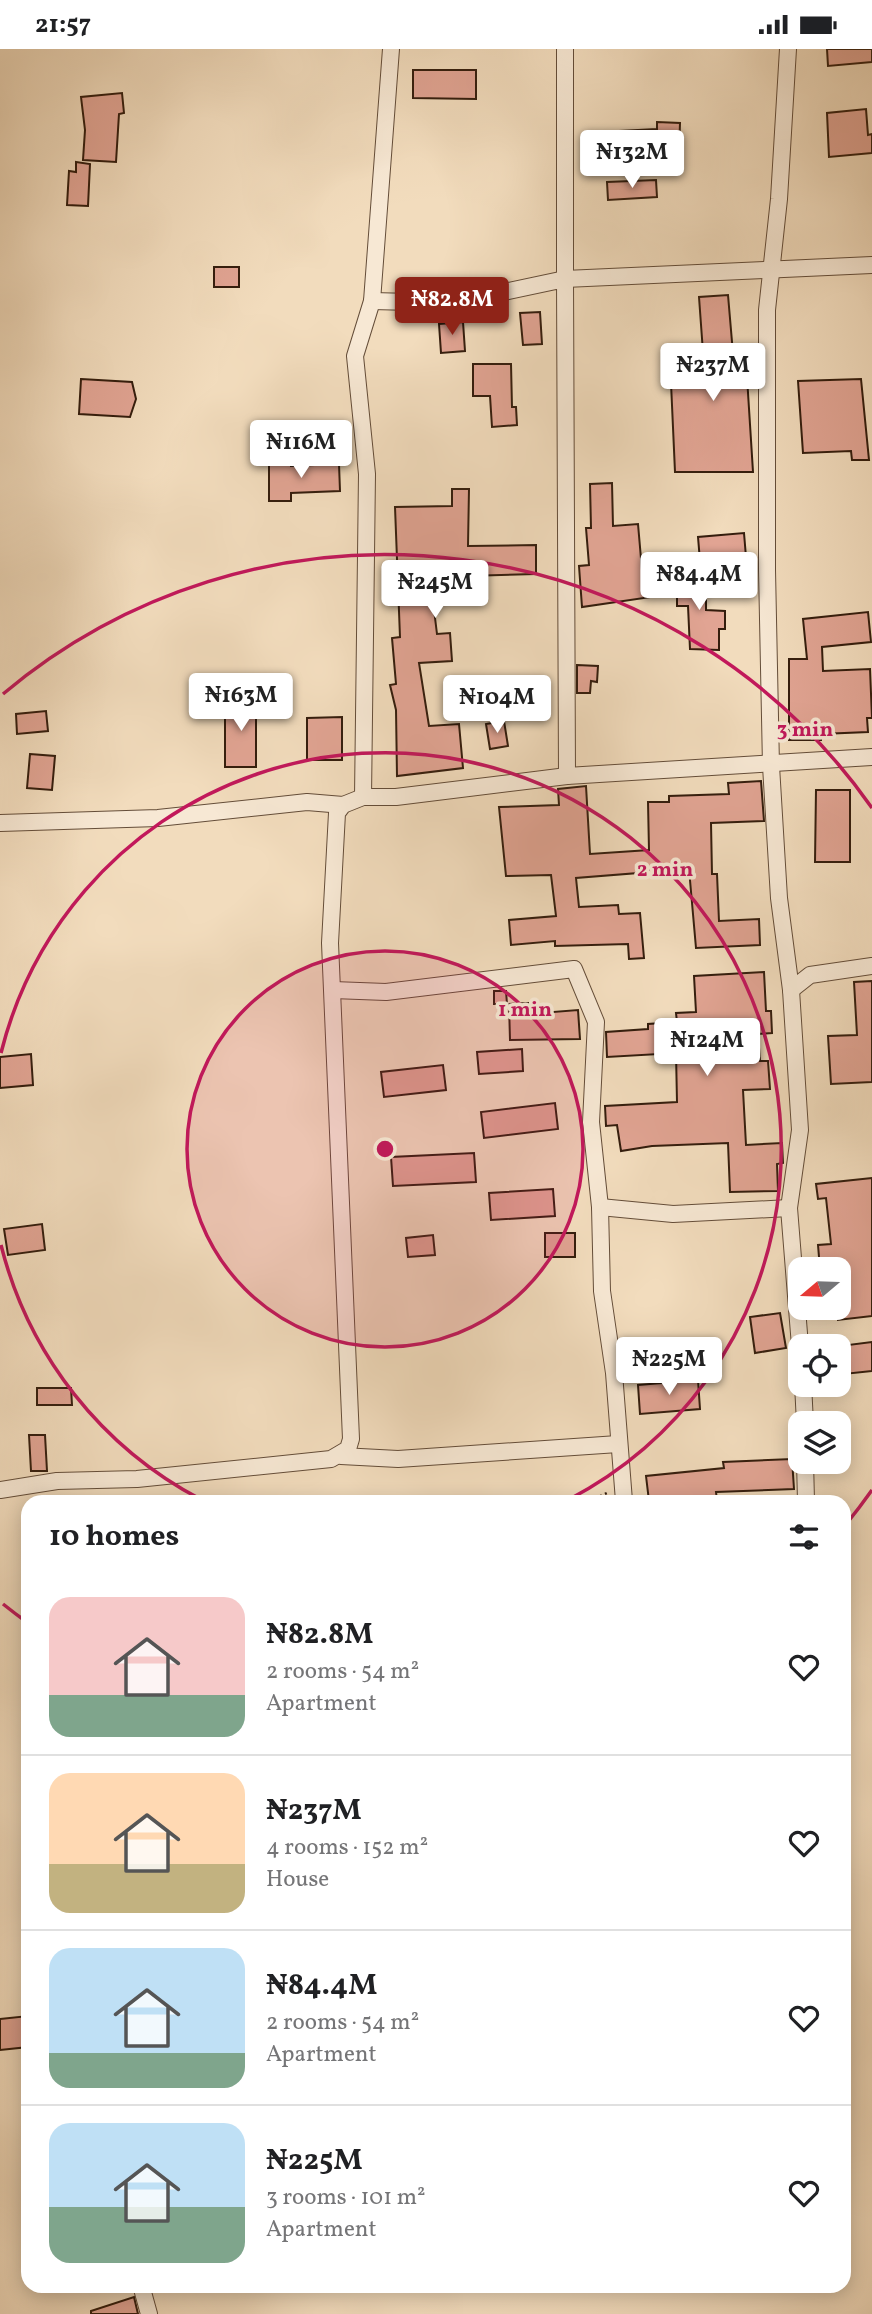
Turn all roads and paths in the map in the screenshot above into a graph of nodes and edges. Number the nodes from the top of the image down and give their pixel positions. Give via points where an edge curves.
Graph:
1 (391, 49) edge
2 (565, 49) edge
3 (788, 49) edge
4 (872, 265) edge
5 (771, 270) junction
6 (565, 279) junction
7 (372, 301) junction
8 (872, 757) edge
9 (771, 765) junction
10 (567, 776) junction
11 (363, 797) junction
12 (343, 805) junction
13 (0, 823) edge
14 (787, 957) junction
15 (872, 966) edge
16 (810, 975) junction
17 (333, 990) junction
18 (790, 990) junction
19 (600, 1207) junction
20 (789, 1208) junction
21 (799, 1334) edge
22 (618, 1444) junction
23 (341, 1456) junction
24 (805, 1474) edge
25 (0, 1490) edge
26 (623, 1495) edge
27 (806, 1495) edge
28 (143, 2293) edge
29 (149, 2314) edge

1 - 7 street
2 - 6 street
3 - 5 street
4 - 5 street
5 - 6 street
5 - 9 street via 766,310
6 - 7 street via 452,303
6 - 10 street
7 - 11 street via 355,356 368,474
8 - 9 street
9 - 10 street
9 - 14 street
10 - 11 street
11 - 12 street
12 - 13 street via 307,802 158,818
12 - 17 street via 337,813 330,943
14 - 16 street
14 - 18 street
15 - 16 street
16 - 18 street
17 - 19 street via 386,992 574,969 596,1022 592,1122
17 - 23 street via 351,1439
18 - 20 street via 800,1130
19 - 20 street via 673,1214
19 - 22 street via 602,1291
20 - 21 street
22 - 23 street via 398,1458
22 - 26 street
23 - 25 street
24 - 27 street
28 - 29 street

